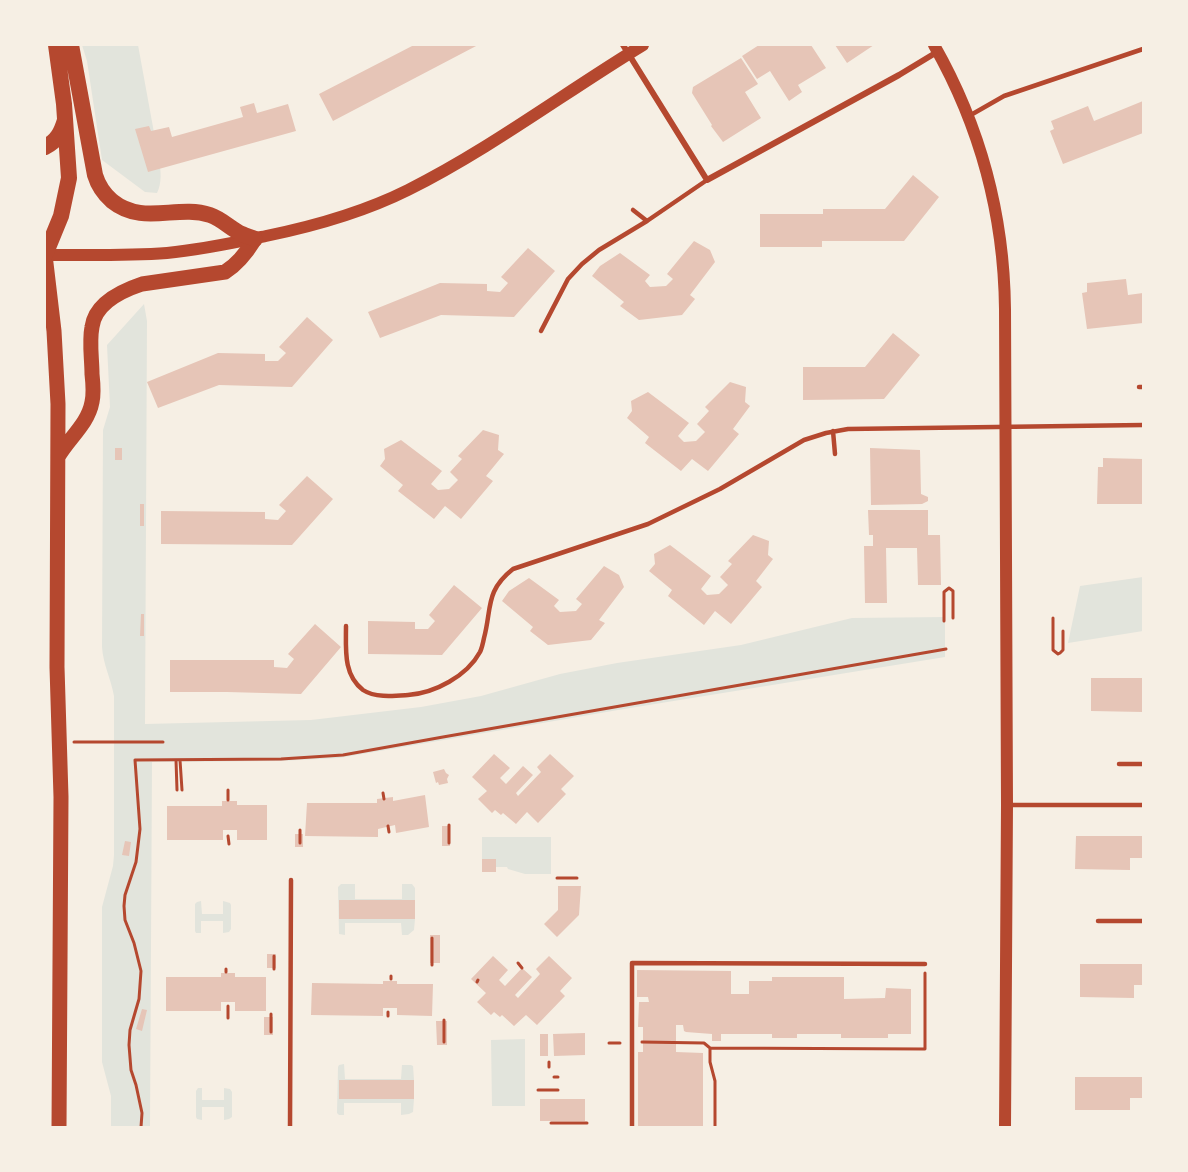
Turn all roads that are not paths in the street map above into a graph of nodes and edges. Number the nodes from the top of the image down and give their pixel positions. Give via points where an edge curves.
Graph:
1 (56, 45) edge
2 (70, 45) edge
3 (643, 45) edge
4 (936, 48) edge
5 (626, 49) edge
6 (1143, 50) edge
7 (968, 116) junction
8 (65, 120) junction
9 (45, 147) edge
10 (707, 180) junction
11 (633, 210) dead end
12 (646, 221) junction
13 (255, 239) junction
14 (45, 255) edge
15 (541, 331) dead end
16 (1143, 425) edge
17 (1005, 427) junction
18 (833, 431) junction
19 (835, 454) dead end
20 (58, 457) junction
21 (346, 626) dead end
22 (1119, 764) dead end
23 (1143, 764) edge
24 (1007, 805) junction
25 (1143, 805) edge
26 (291, 880) dead end
27 (1098, 921) dead end
28 (1143, 921) edge
29 (925, 964) road end
30 (59, 1127) edge
31 (290, 1127) edge
32 (632, 1127) edge
33 (1005, 1127) edge

1 - 8 highway
2 - 13 highway via 95,174 109,198 131,212 211,215
3 - 5 main road
4 - 7 main road
4 - 10 street via 898,75
5 - 10 street
5 - 13 main road via 483,148 408,190 341,218
6 - 7 lane via 1004,96
7 - 17 main road via 990,183 1002,251
8 - 9 highway via 55,141
8 - 14 highway via 69,178 61,216
10 - 12 lane
11 - 12 lane
12 - 15 lane via 600,250 567,279
13 - 14 main road via 165,253
13 - 20 main road via 244,256 225,272 142,284 112,298 99,310 92,328 93,393 89,411
14 - 20 main road via 57,365
16 - 17 lane
17 - 18 lane
17 - 24 main road
18 - 19 lane
18 - 21 lane via 804,440 720,489 642,527 513,569 493,593 480,651 468,668 431,690 392,696 364,690 352,680 348,668
20 - 30 main road
22 - 23 lane
24 - 25 lane
24 - 33 main road
26 - 31 lane
27 - 28 lane
29 - 32 lane via 632,963

